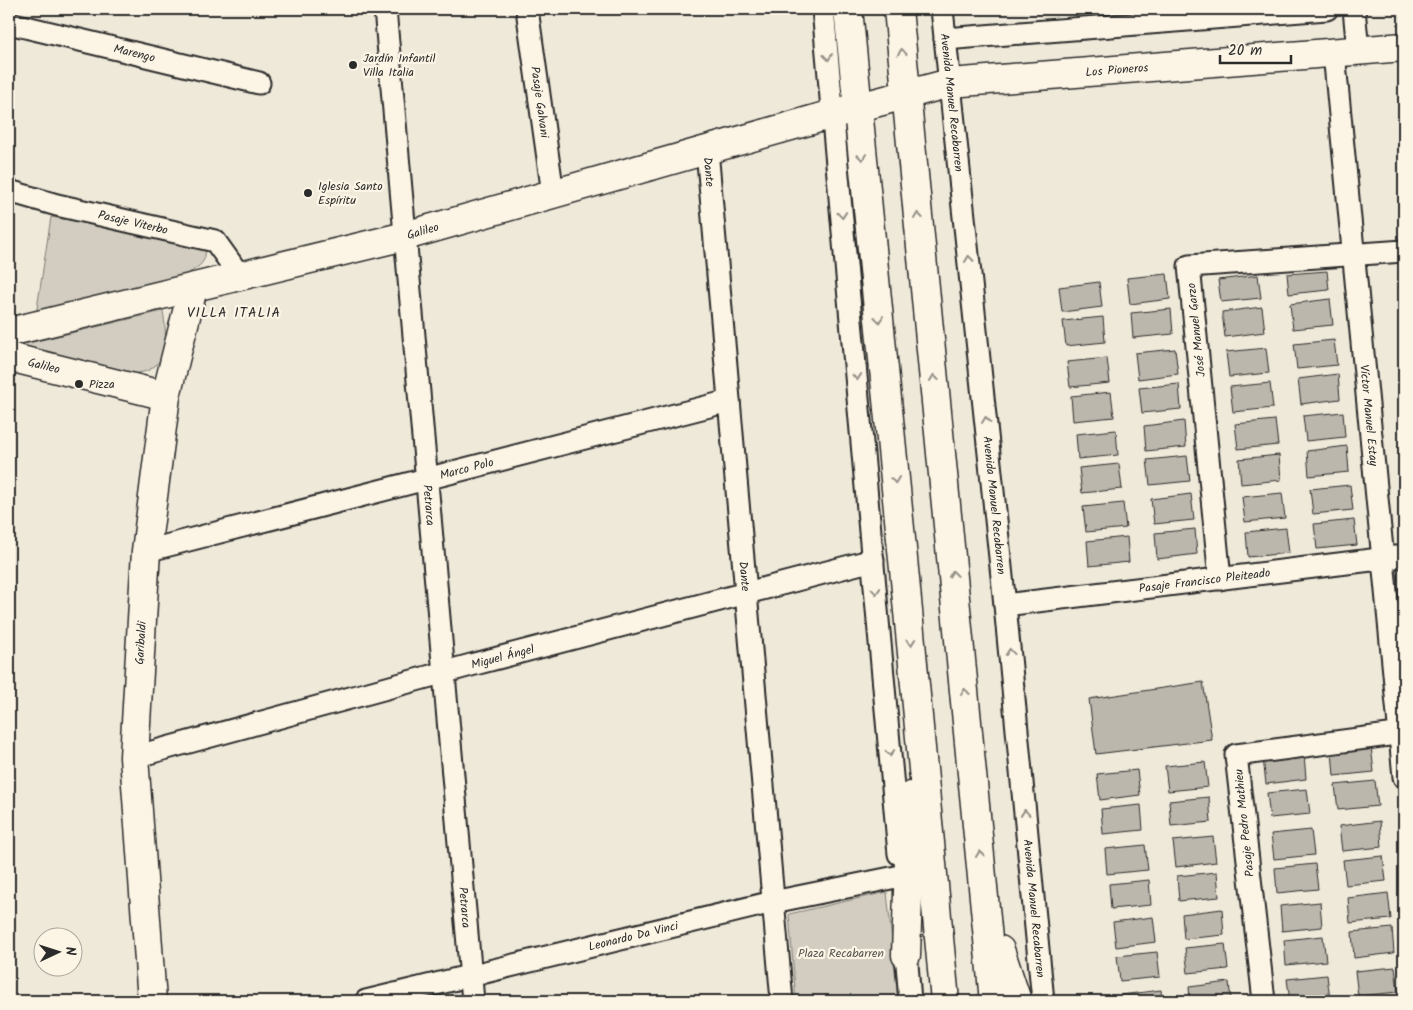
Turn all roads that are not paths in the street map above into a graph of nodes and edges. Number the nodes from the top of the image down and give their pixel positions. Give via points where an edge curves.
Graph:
1 (385, 9) edge
2 (527, 9) edge
3 (823, 9) edge
4 (848, 9) edge
5 (898, 9) edge
6 (942, 9) edge
7 (1327, 9) edge
8 (1354, 9) edge
9 (9, 23) edge
10 (945, 39) junction
11 (1404, 47) edge
12 (1346, 52) junction
13 (259, 83) dead end
14 (950, 83) junction
15 (906, 94) junction
16 (845, 111) junction
17 (707, 150) junction
18 (9, 191) edge
19 (553, 194) junction
20 (405, 236) junction
21 (1404, 251) edge
22 (1353, 254) junction
23 (240, 276) junction
24 (193, 288) junction
25 (9, 332) edge
26 (9, 357) edge
27 (166, 396) junction
28 (729, 401) junction
29 (427, 478) junction
30 (146, 551) junction
31 (1404, 556) edge
32 (1383, 559) junction
33 (873, 560) junction
34 (1220, 579) junction
35 (746, 594) junction
36 (1005, 605) junction
37 (914, 672) junction
38 (443, 673) junction
39 (1402, 733) edge
40 (134, 757) junction
41 (1404, 777) edge
42 (901, 876) junction
43 (773, 902) junction
44 (985, 903) junction
45 (906, 955) junction
46 (471, 976) junction
47 (152, 1001) edge
48 (366, 1001) edge
49 (473, 1001) edge
50 (782, 1001) edge
51 (910, 1001) edge
52 (945, 1001) edge
53 (994, 1001) edge
54 (1017, 1001) edge
55 (1042, 1001) edge
56 (1264, 1001) edge

1 - 20 street, Petrarca
2 - 19 street, Pasaje Galvani
3 -> 16 street
4 - 16 main road
15 -> 5 main road
6 - 10 street, Avenida Manuel Recabarren
7 - 10 street
8 - 12 street, Víctor Manuel Estay
9 - 13 street, Marengo
10 - 14 street, Avenida Manuel Recabarren
11 - 12 main road, Los Pioneros
12 - 14 main road, Los Pioneros
12 - 22 street, Víctor Manuel Estay
14 - 15 main road, Los Pioneros
36 -> 14 street, Avenida Manuel Recabarren
15 - 16 main road, Los Pioneros
44 -> 15 main road
16 - 17 main road, Galileo
16 -> 33 street
16 -> 37 main road
17 - 19 main road, Galileo
17 - 28 street, Dante
18 - 23 street, Pasaje Viterbo via 215,241
19 - 20 main road, Galileo
20 - 23 main road, Galileo
20 - 29 street, Petrarca
21 - 22 street, José Manuel Garzo
22 - 32 street, Víctor Manuel Estay
22 - 34 street, José Manuel Garzo via 1189,266
23 - 24 main road, Galileo
24 - 25 main road, Galileo
24 - 27 main road, Garibaldi
26 - 27 main road, Galileo
27 - 30 main road, Garibaldi
28 - 29 street, Marco Polo
28 - 35 street, Dante
29 - 30 street, Marco Polo
29 - 38 street, Petrarca
30 - 40 main road, Garibaldi
31 - 32 street, Pasaje Francisco Pleiteado
32 - 34 street, Pasaje Francisco Pleiteado
32 - 39 street, Víctor Manuel Estay
33 - 35 street, Miguel Ángel
33 -> 42 street
34 - 36 street, Pasaje Francisco Pleiteado
35 - 38 street, Miguel Ángel
35 - 43 street, Dante
55 -> 36 street, Avenida Manuel Recabarren
37 - 45 main road
37 - 52 main road
38 - 40 street, Miguel Ángel
38 - 46 street, Petrarca
39 - 41 street, Víctor Manuel Estay
39 - 56 street, Pasaje Pedro Mathieu via 1236,755
40 - 47 main road, Garibaldi
42 - 43 street, Leonardo Da Vinci
42 - 45 street
43 - 46 street, Leonardo Da Vinci
43 - 50 street, Dante
44 - 53 main road
44 - 54 main road
45 - 51 street
46 - 48 street, Leonardo Da Vinci
46 - 49 street, Petrarca

